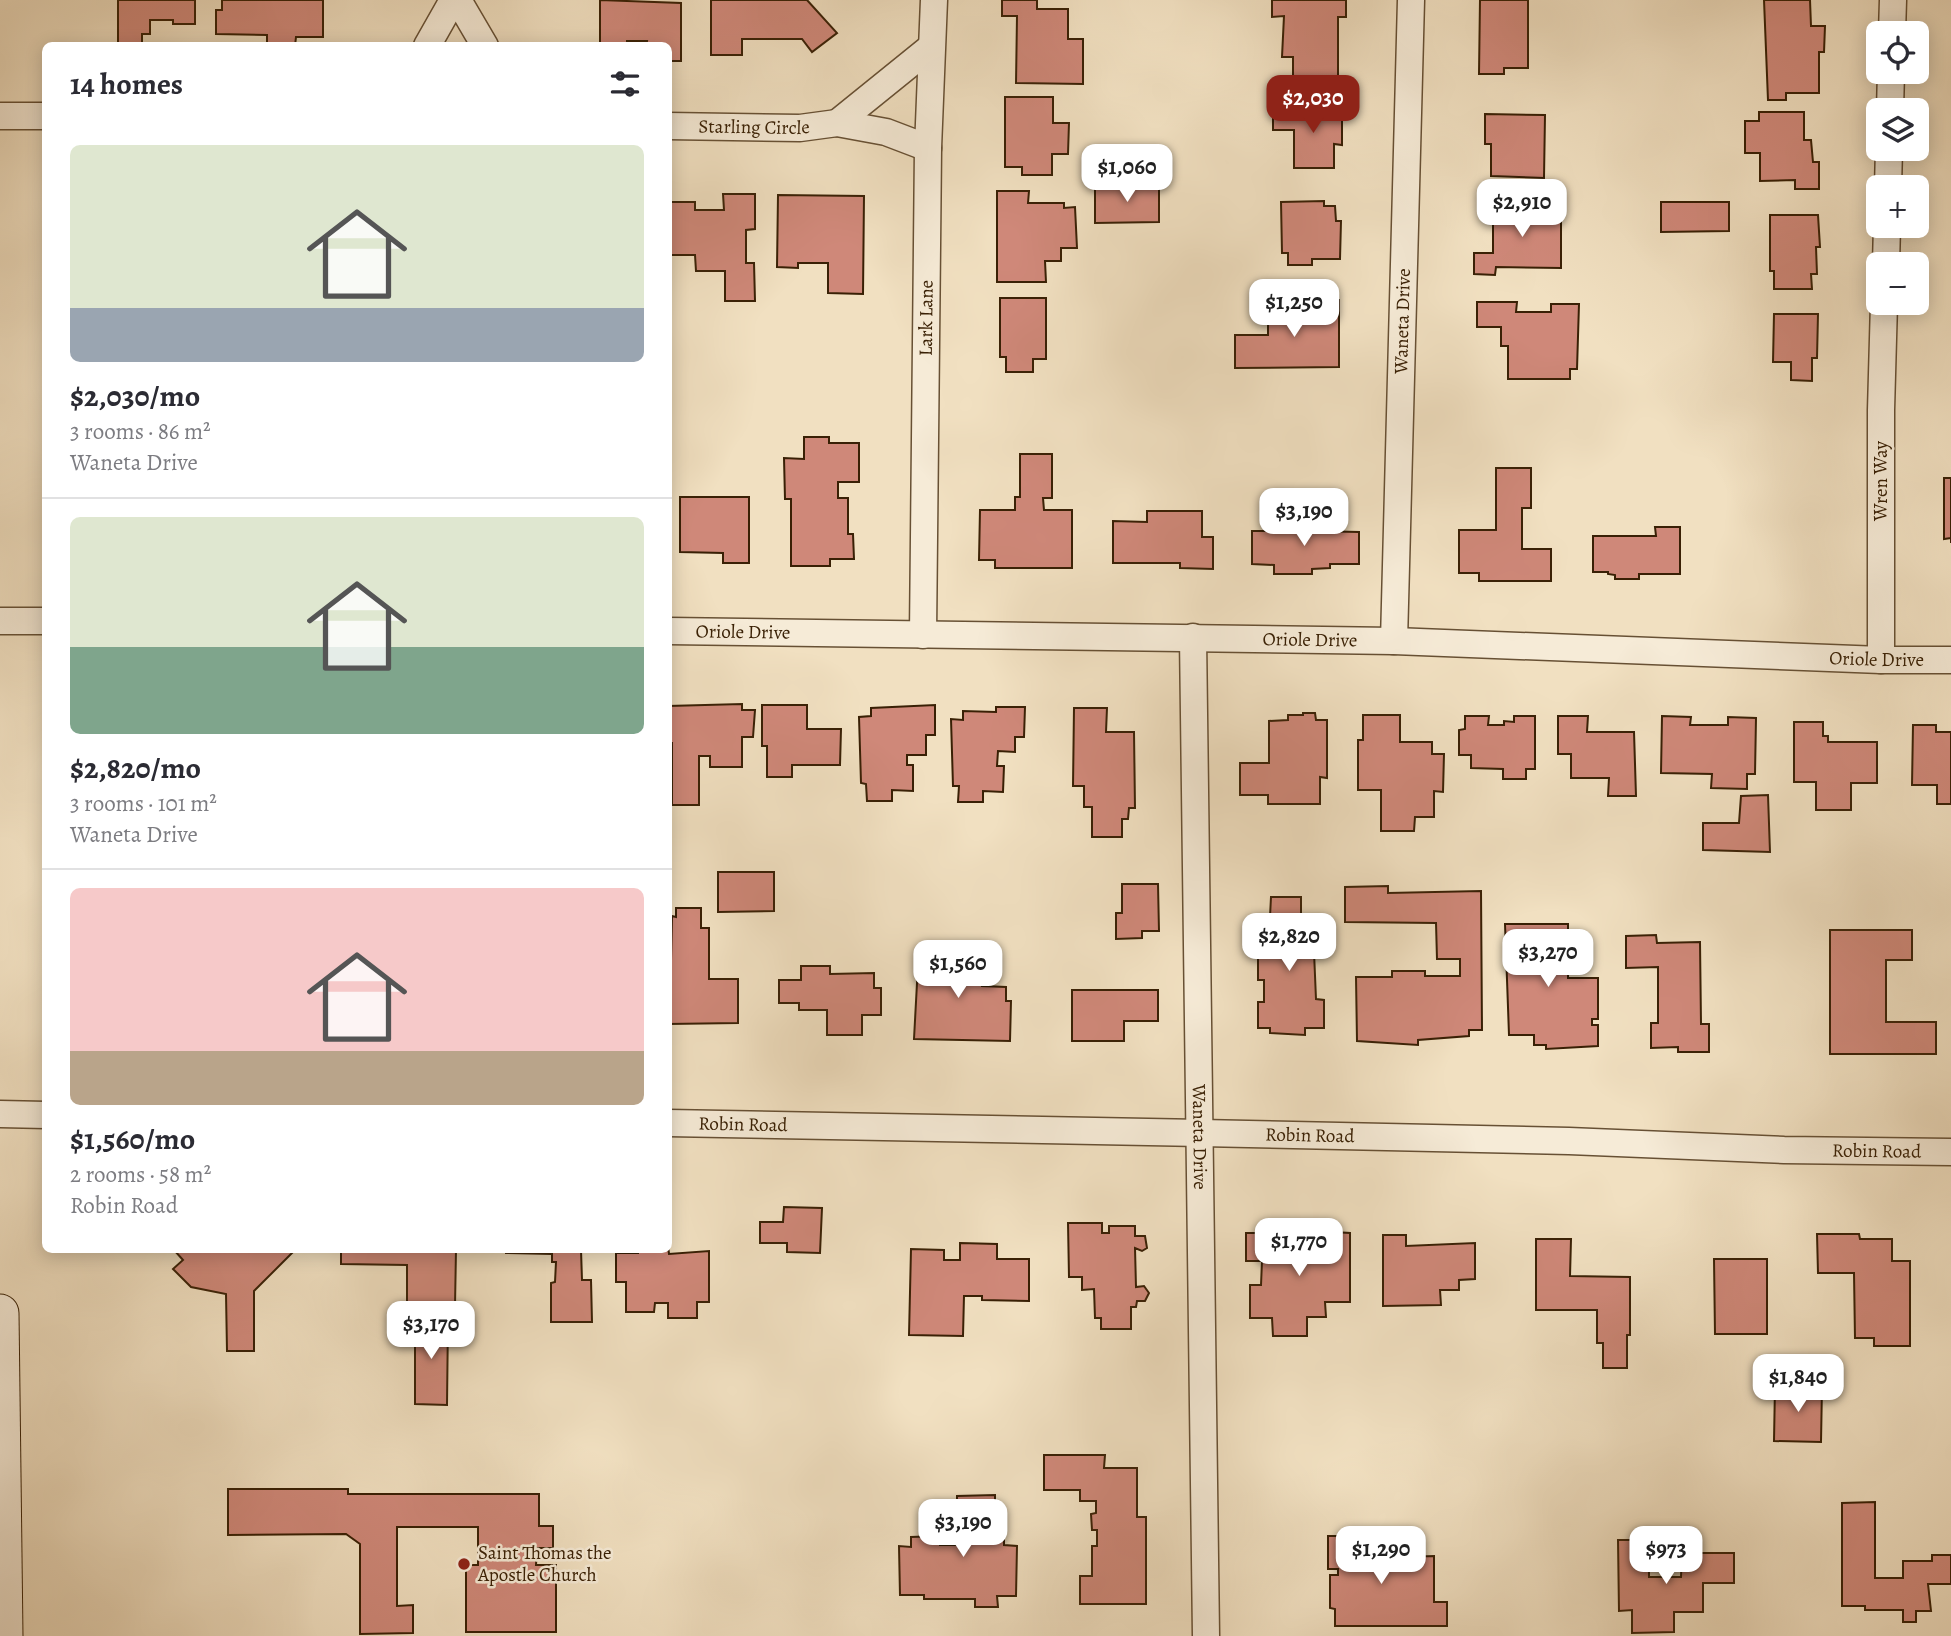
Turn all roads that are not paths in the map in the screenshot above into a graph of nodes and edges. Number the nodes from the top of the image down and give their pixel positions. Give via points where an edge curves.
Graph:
1 (456, 0) edge
2 (934, 0) edge
3 (1411, 0) edge
4 (1893, 0) edge
5 (1892, 21) edge
6 (430, 42) edge
7 (482, 42) edge
8 (931, 47) junction
9 (0, 116) edge
10 (42, 116) edge
11 (837, 123) junction
12 (672, 126) edge
13 (928, 148) junction
14 (1885, 315) edge
15 (0, 621) edge
16 (42, 621) edge
17 (672, 631) edge
18 (923, 635) junction
19 (1193, 637) junction
20 (1394, 641) junction
21 (1881, 660) junction
22 (1951, 660) edge
23 (0, 1114) edge
24 (42, 1115) edge
25 (672, 1123) edge
26 (1201, 1133) junction
27 (1951, 1152) edge
28 (0, 1313) edge
29 (6, 1634) edge
30 (1206, 1636) edge

1 - 6 street
1 - 7 street
2 - 8 street, Lark Lane
3 - 20 street, Waneta Drive
4 - 5 street
8 - 11 street, Starling Circle
8 - 13 street, Lark Lane
9 - 10 street
11 - 12 street, Starling Circle via 800,128
11 - 13 street, Starling Circle via 886,132
13 - 18 street, Lark Lane
14 - 21 street, Wren Way
15 - 16 street
17 - 18 street, Oriole Drive
18 - 19 street, Oriole Drive
19 - 20 street, Oriole Drive
19 - 26 street, Waneta Drive
20 - 21 street, Oriole Drive
21 - 22 street, Oriole Drive
23 - 24 street
25 - 26 street, Robin Road
26 - 27 street, Robin Road
26 - 30 street, Waneta Drive
28 - 29 main road

